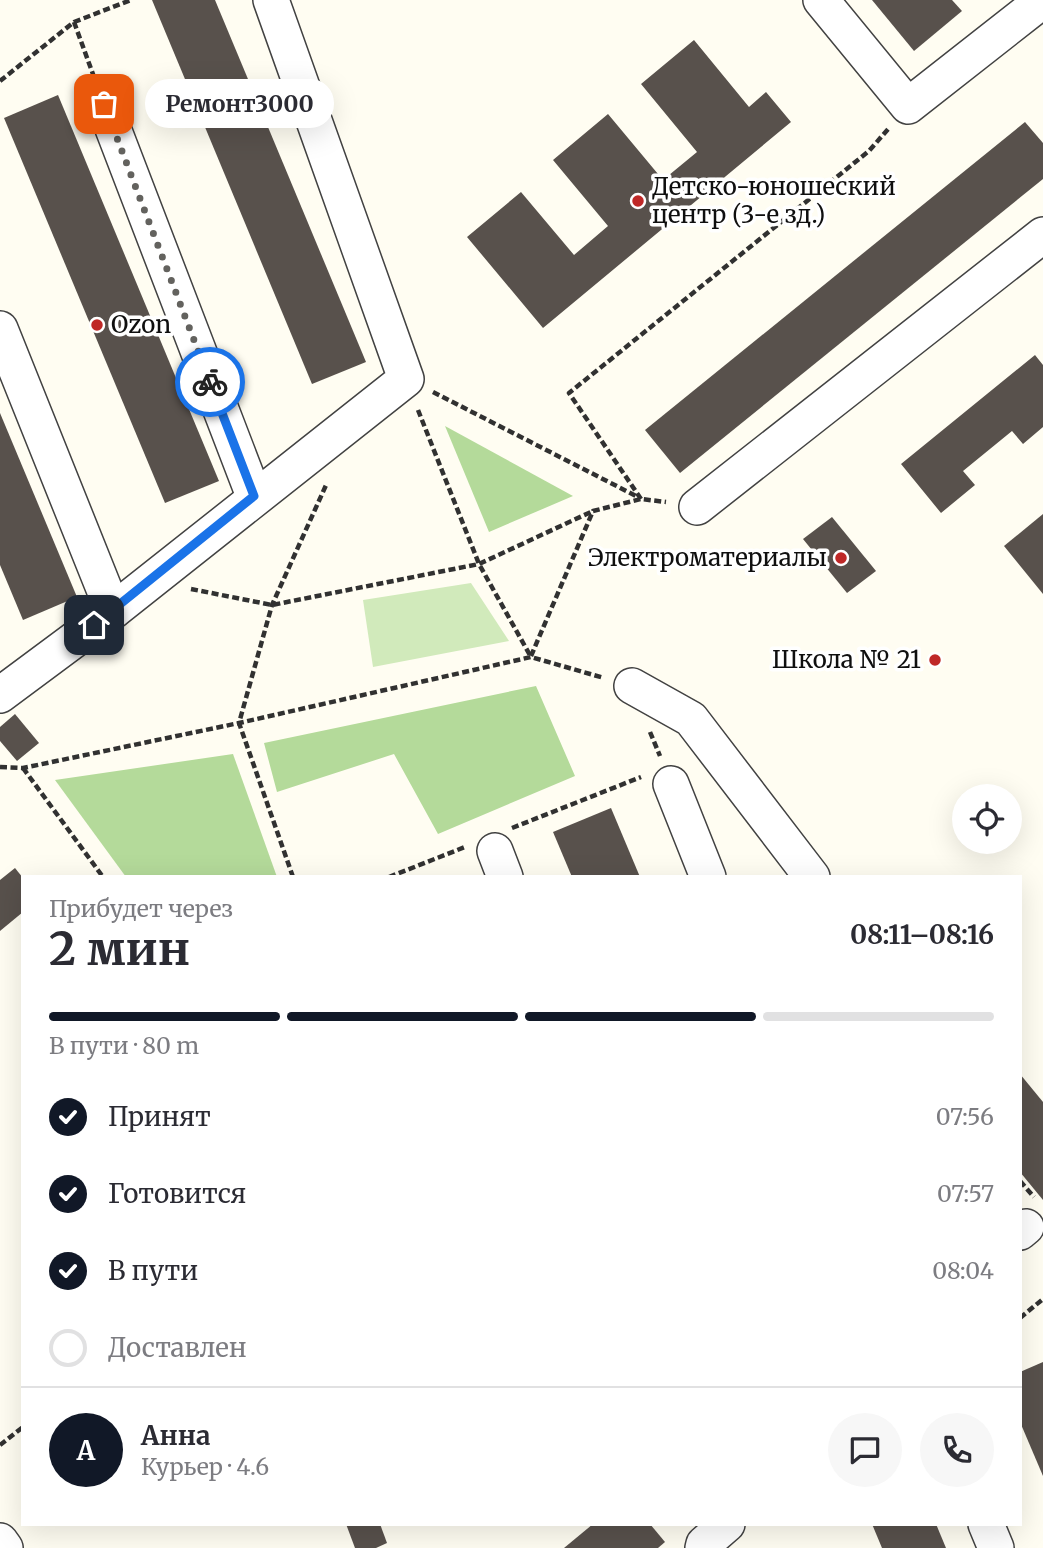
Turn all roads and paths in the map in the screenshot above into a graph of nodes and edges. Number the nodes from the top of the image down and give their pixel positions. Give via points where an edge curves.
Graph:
1 (131, 0) edge
2 (271, 0) edge
3 (821, 0) edge
4 (1043, 0) edge
5 (74, 22) junction
6 (0, 82) edge
7 (104, 104) joint
8 (908, 106) junction
9 (1043, 235) edge
10 (0, 329) edge
11 (406, 379) junction
12 (329, 479) dead end
13 (254, 496) junction
14 (641, 499) junction
15 (697, 507) joint
16 (593, 511) junction
17 (479, 564) junction
18 (150, 581) junction
19 (272, 605) junction
20 (113, 611) junction
21 (531, 657) junction
22 (632, 686) dead end
23 (0, 695) edge
24 (239, 723) junction
25 (0, 767) edge
26 (23, 768) junction
27 (662, 778) joint
28 (495, 850) edge
29 (102, 875) edge
30 (292, 875) edge
31 (397, 875) edge
32 (707, 875) edge
33 (810, 875) edge
34 (1043, 1299) edge
35 (1022, 1316) edge
36 (21, 1429) edge
37 (0, 1445) edge
38 (987, 1526) edge
39 (0, 1541) edge
40 (5, 1548) edge
41 (996, 1548) edge

1 - 5 path
2 - 11 lane
3 - 8 lane
4 - 8 lane
5 - 6 path
5 - 7 path
7 - 13 lane
8 - 14 path via 869,151 569,393
9 - 15 lane
10 - 20 lane
11 - 13 lane
11 - 14 path
11 - 17 path
12 - 19 path
13 - 18 lane
14 - 15 path
14 - 16 path
16 - 17 path
16 - 21 path
17 - 19 path
17 - 21 path
18 - 19 path
18 - 20 lane
19 - 24 path
20 - 23 lane
21 - 24 path
22 - 33 lane via 691,719
24 - 26 path
24 - 30 path
25 - 26 path
26 - 29 path
27 - 28 path
27 - 32 lane
28 - 31 path
34 - 35 path
36 - 37 path
38 - 41 lane
39 - 40 lane

